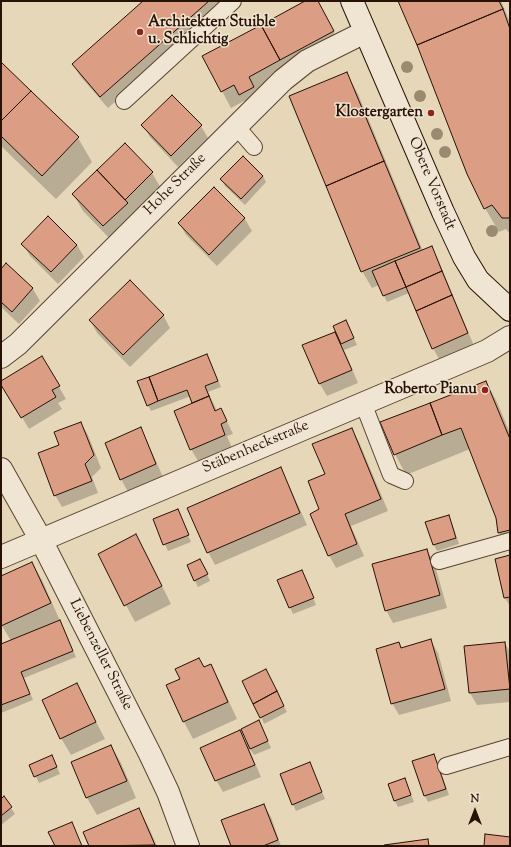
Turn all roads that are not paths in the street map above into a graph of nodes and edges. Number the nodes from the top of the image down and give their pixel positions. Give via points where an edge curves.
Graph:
1 (233, 1) edge
2 (352, 1) edge
3 (365, 32) junction
4 (124, 101) dead end
5 (236, 126) junction
6 (254, 148) dead end
7 (510, 310) edge
8 (510, 337) edge
9 (1, 357) edge
10 (363, 403) junction
11 (1, 469) edge
12 (406, 481) dead end
13 (41, 540) junction
14 (510, 542) edge
15 (1, 557) edge
16 (439, 561) dead end
17 (510, 747) edge
18 (446, 766) dead end
19 (188, 846) edge

1 - 4 lane
2 - 3 street, Obere Vorstadt
3 - 5 street, Hohe Straße via 294,70
3 - 7 street, Obere Vorstadt via 464,257 478,280
5 - 6 lane
5 - 9 street, Hohe Straße via 18,344
8 - 10 street, Stäbenheckstraße via 487,351
10 - 12 lane via 391,475
10 - 13 street, Stäbenheckstraße
11 - 13 street, Liebenzeller Straße
13 - 15 street, Stäbenheckstraße
13 - 19 street, Liebenzeller Straße via 150,754 168,792
14 - 16 lane
17 - 18 lane

